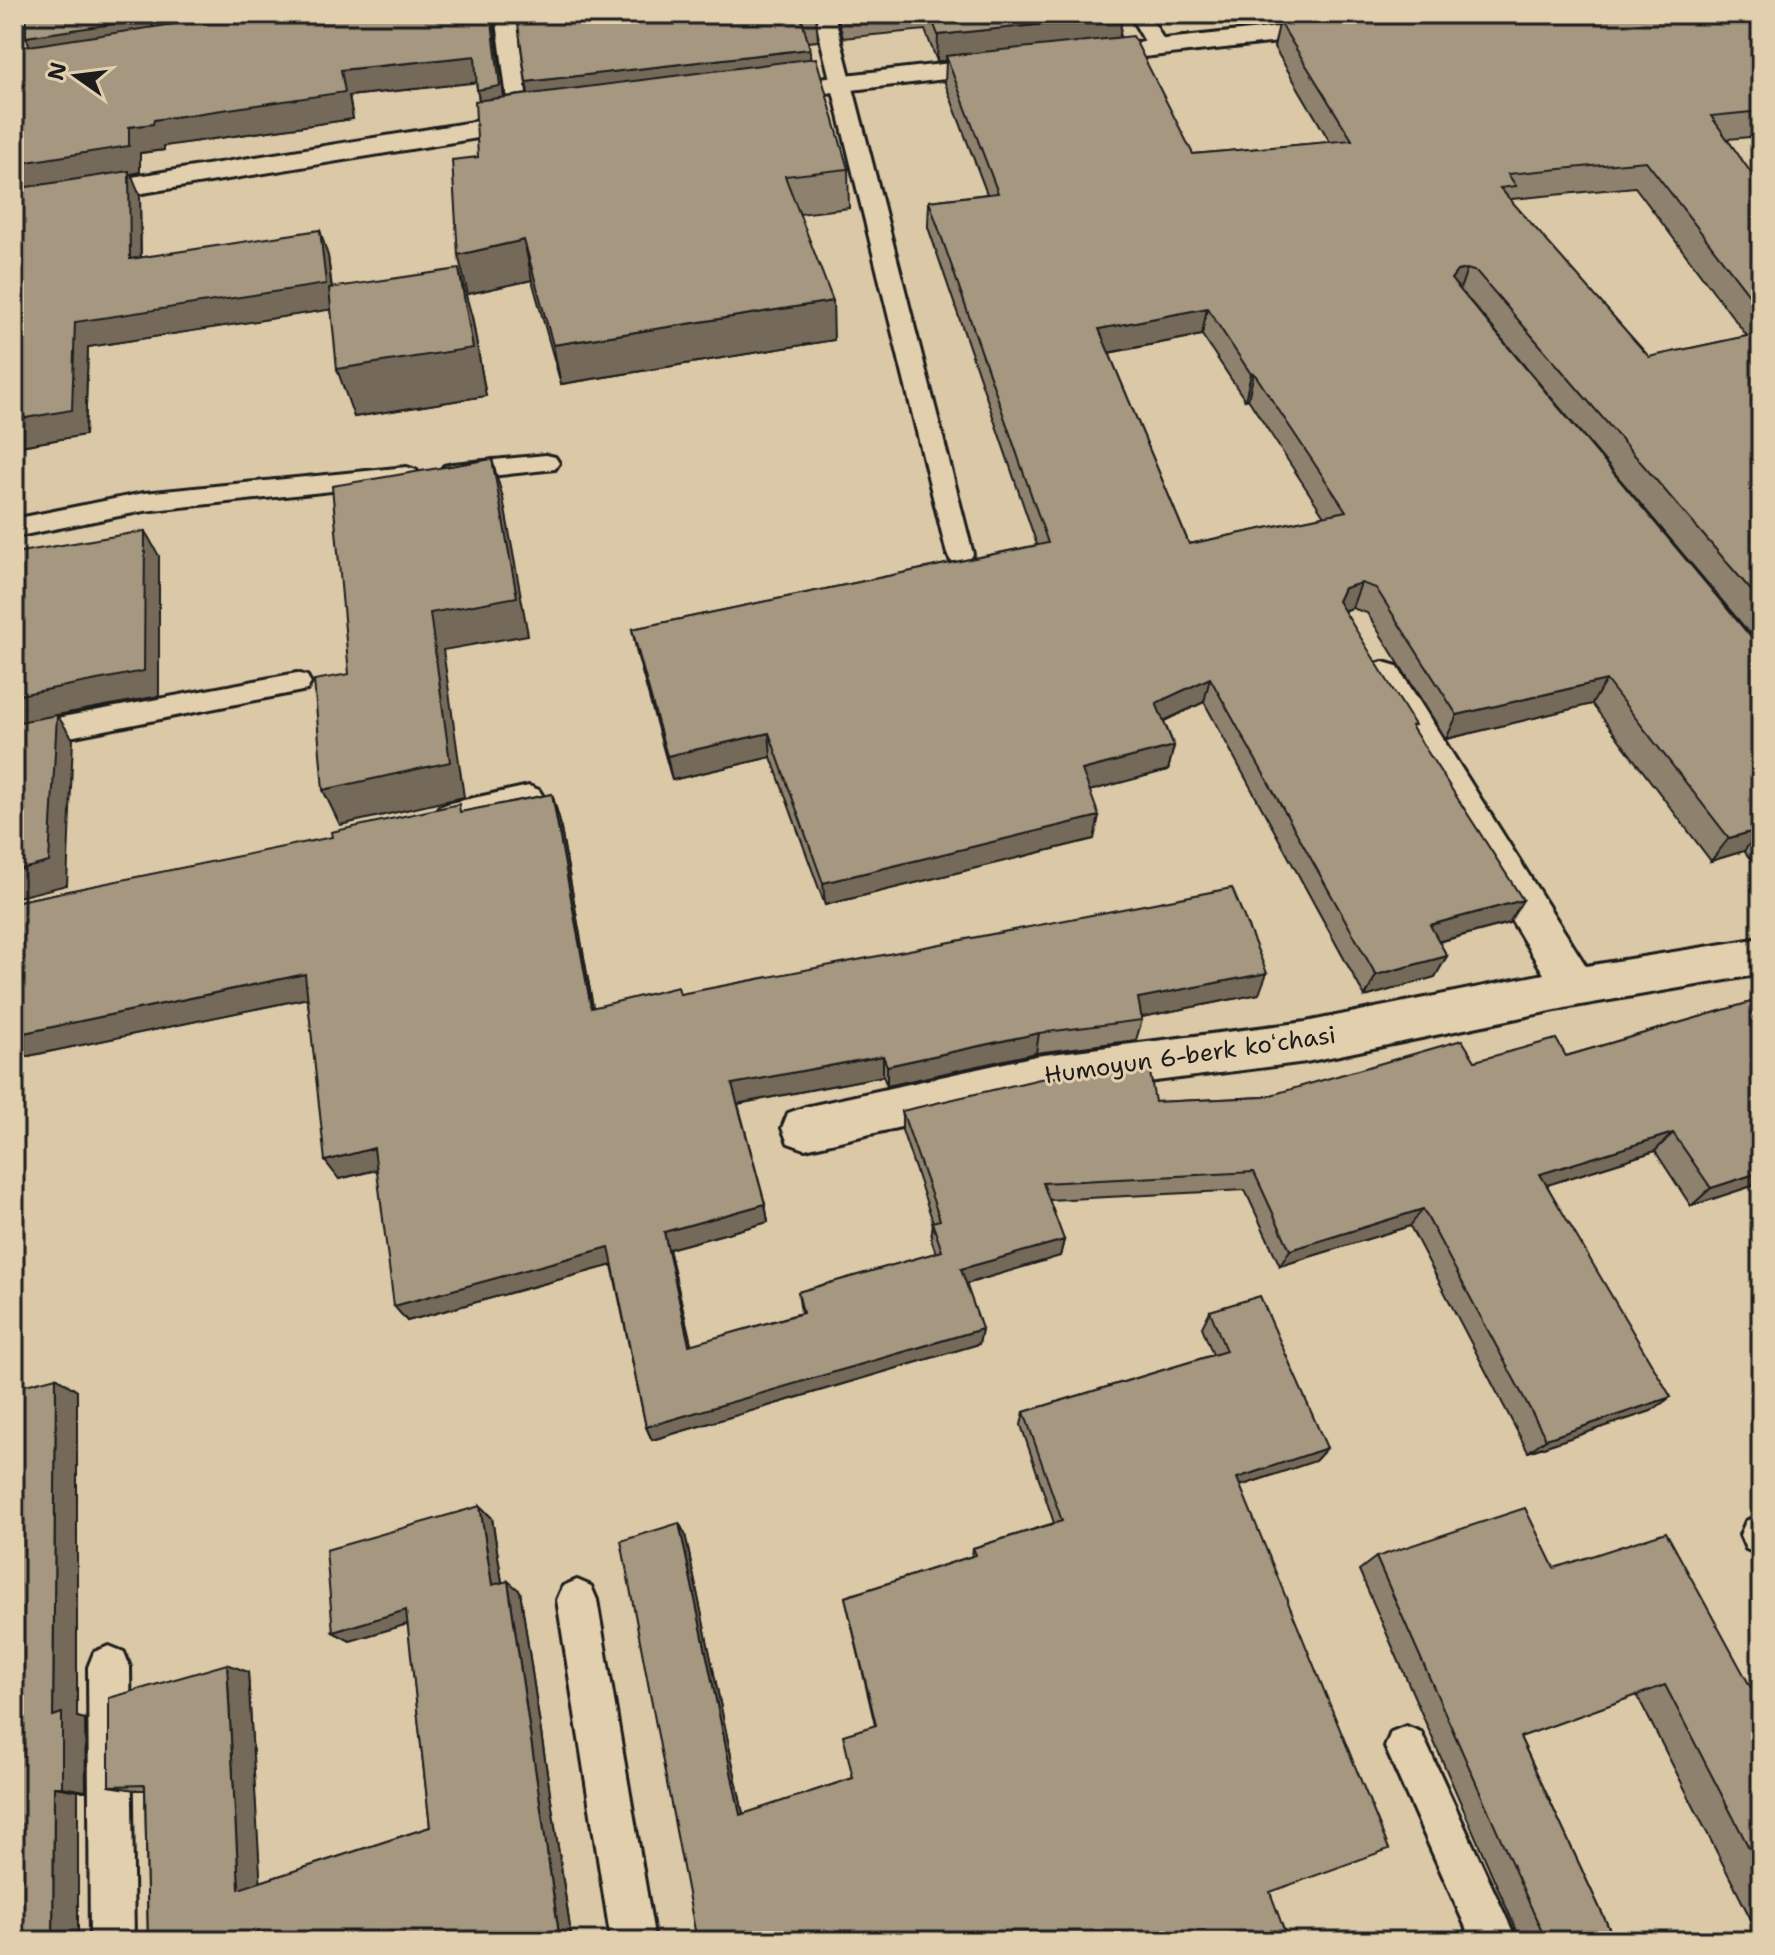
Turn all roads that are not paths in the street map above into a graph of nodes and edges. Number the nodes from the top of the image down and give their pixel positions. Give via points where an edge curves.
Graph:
1 (824, 14) edge
2 (1139, 14) edge
3 (507, 24) edge
4 (1358, 26) edge
5 (583, 27) edge
6 (1158, 48) junction
7 (88, 56) edge
8 (14, 67) edge
9 (840, 83) junction
10 (734, 96) edge
11 (566, 117) edge
12 (520, 122) junction
13 (14, 205) edge
14 (546, 463) dead end
15 (14, 528) edge
16 (960, 554) dead end
17 (1360, 639) edge
18 (297, 683) dead end
19 (14, 737) edge
20 (529, 798) edge
21 (419, 822) edge
22 (1761, 956) edge
23 (1575, 987) junction
24 (805, 1128) dead end
25 (577, 1600) dead end
26 (109, 1667) dead end
27 (1406, 1747) dead end
28 (112, 1941) edge
29 (633, 1941) edge
30 (1495, 1941) edge

1 - 9 lane
2 - 6 lane
3 - 5 lane
3 - 12 lane
4 - 6 street
6 - 9 street
7 - 8 lane
9 - 10 street
9 - 16 lane
11 - 12 street
12 - 13 street
14 - 15 lane via 144,502
17 - 23 street
18 - 19 lane
20 - 21 lane
22 - 23 street, Humoyun 6-berk koʻchasi
23 - 24 street, Humoyun 6-berk koʻchasi via 1306,1042 1036,1076
25 - 29 lane
26 - 28 lane
27 - 30 lane

